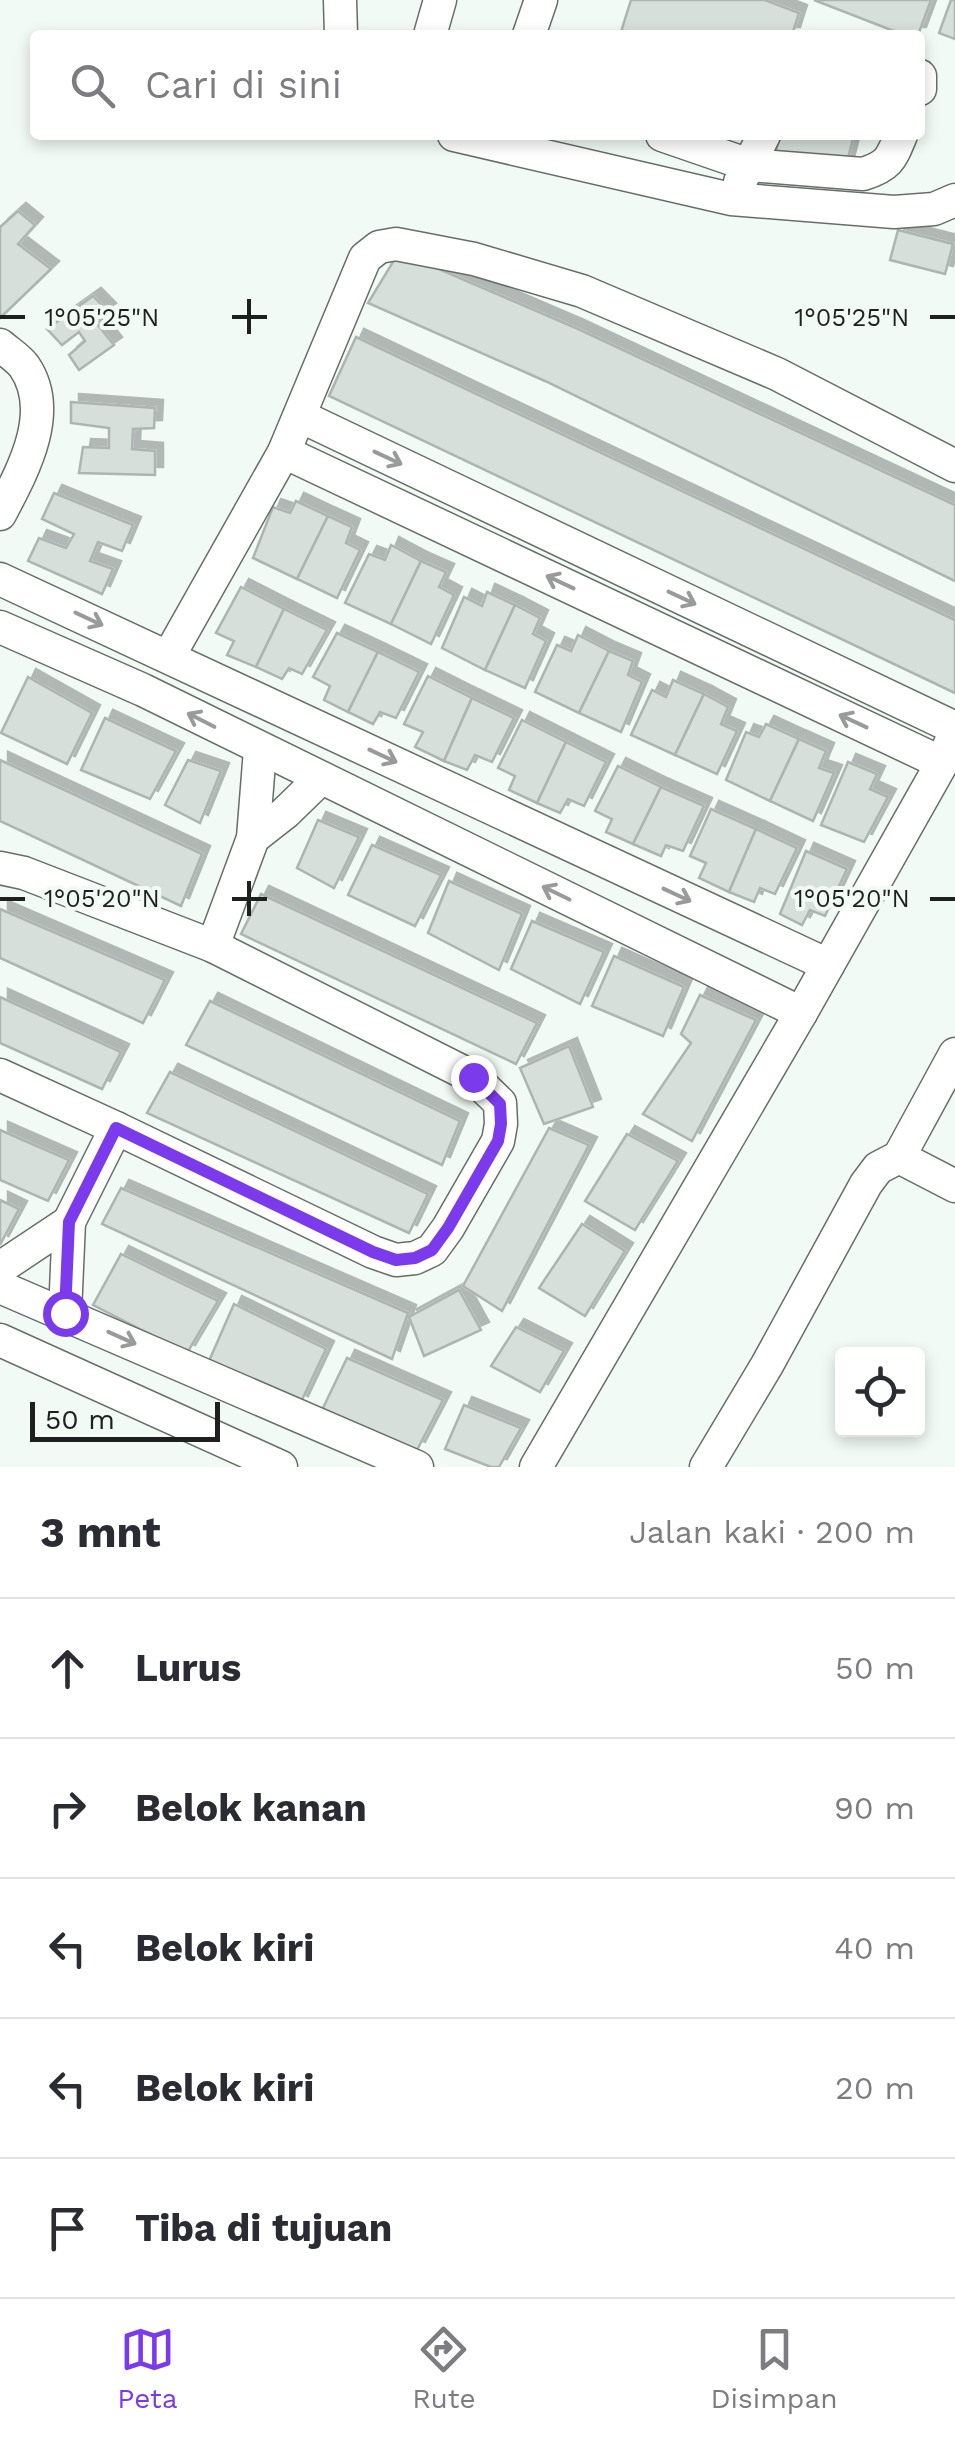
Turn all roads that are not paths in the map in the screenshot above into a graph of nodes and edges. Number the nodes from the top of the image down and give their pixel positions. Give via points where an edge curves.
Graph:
1 (340, 0) edge
2 (440, 0) edge
3 (540, 0) edge
4 (341, 30) edge
5 (431, 30) edge
6 (531, 30) edge
7 (476, 140) edge
8 (676, 140) edge
9 (762, 140) edge
10 (899, 140) edge
11 (749, 165) junction
12 (731, 199) junction
13 (955, 200) edge
14 (0, 346) edge
15 (300, 416) junction
16 (284, 452) junction
17 (955, 466) edge
18 (0, 514) edge
19 (0, 579) edge
20 (0, 627) edge
21 (169, 656) junction
22 (955, 730) edge
23 (260, 750) junction
24 (942, 763) junction
25 (321, 778) junction
26 (253, 838) junction
27 (0, 868) edge
28 (213, 946) junction
29 (828, 965) junction
30 (801, 1012) junction
31 (955, 1054) edge
32 (0, 1075) edge
33 (116, 1128) junction
34 (899, 1156) junction
35 (955, 1186) edge
36 (69, 1222) junction
37 (0, 1268) edge
38 (0, 1286) edge
39 (65, 1313) junction
40 (0, 1340) edge
41 (281, 1467) edge
42 (417, 1467) edge
43 (536, 1467) edge
44 (706, 1467) edge

1 - 4 street
2 - 5 street
3 - 6 street
7 - 12 street
8 - 11 street
9 - 11 street
10 - 11 street via 891,159 863,174
11 - 12 street
12 - 13 street via 894,212
14 - 18 street via 22,364 38,398 31,444
15 - 16 street
15 - 17 street via 365,258 379,246 396,244 582,291 777,374
15 -> 22 street
16 - 21 street
24 -> 16 street
19 -> 21 street
23 -> 20 street
21 -> 29 street
22 - 24 street
23 - 25 street
23 - 26 street
24 - 29 street
25 - 26 street
30 -> 25 street
26 - 28 street
27 - 28 street
28 - 33 street via 473,1077 500,1104 498,1141 432,1250 396,1260
29 - 30 street
30 - 43 street
31 - 34 street
32 - 33 street
33 - 36 street
34 - 35 street
34 - 44 street via 866,1184
36 - 37 street
36 - 39 street
38 - 39 street
39 -> 42 street
40 - 41 street

